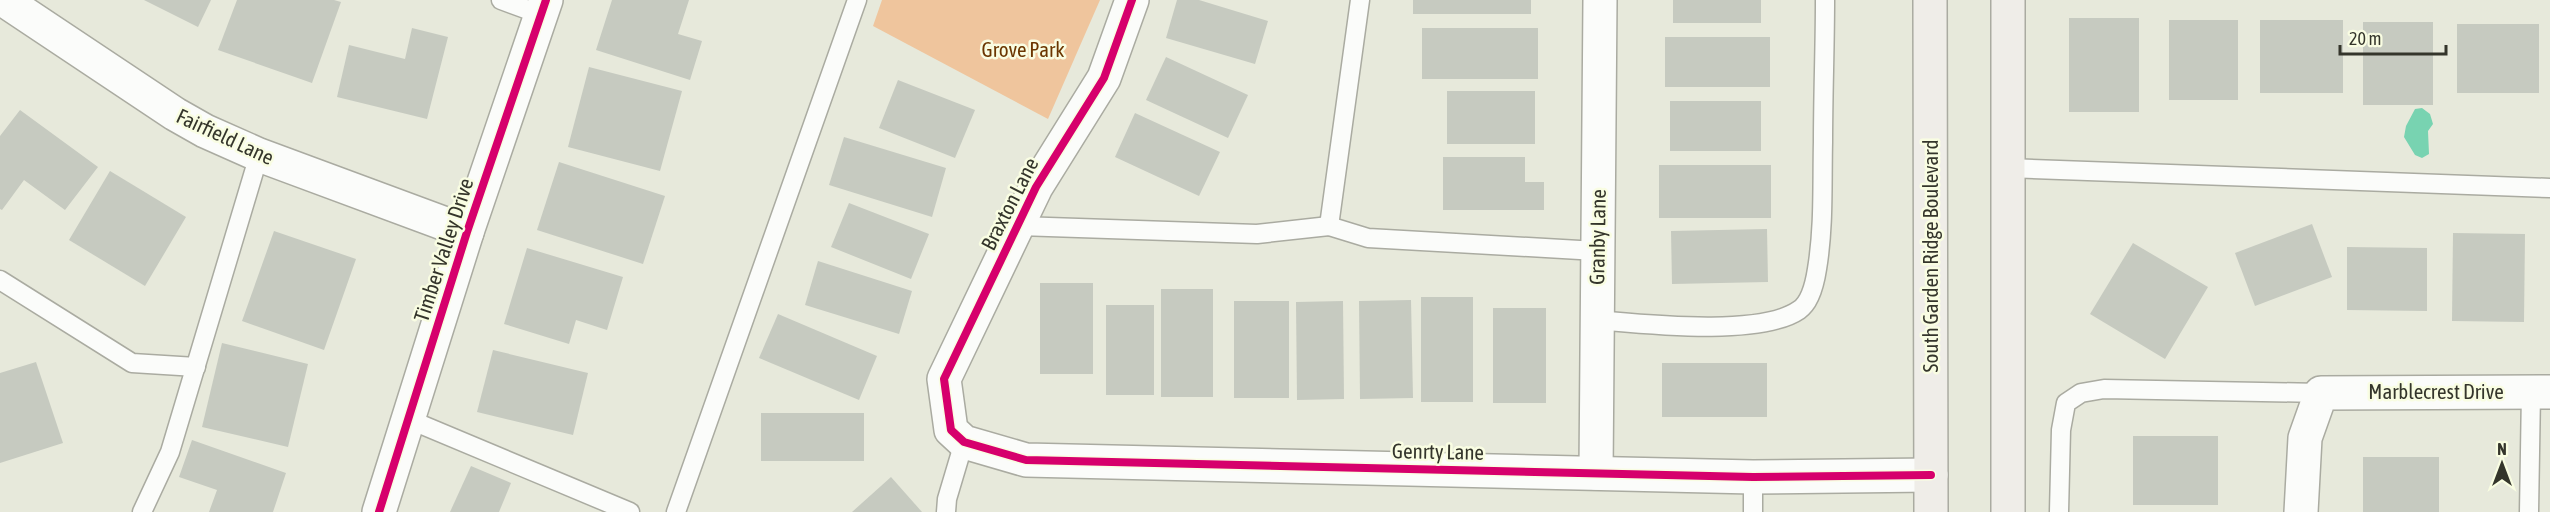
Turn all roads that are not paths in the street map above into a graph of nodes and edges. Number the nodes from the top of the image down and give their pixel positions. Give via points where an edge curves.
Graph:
1 (4, 0) edge
2 (501, 0) edge
3 (858, 0) edge
4 (1132, 0) edge
5 (1360, 0) edge
6 (1600, 0) edge
7 (1826, 0) edge
8 (1930, 0) edge
9 (2008, 0) edge
10 (544, 7) edge
11 (259, 156) junction
12 (2008, 168) junction
13 (2550, 188) edge
14 (1019, 226) junction
15 (1329, 226) junction
16 (467, 232) junction
17 (1597, 251) junction
18 (0, 280) edge
19 (1597, 320) junction
20 (196, 367) junction
21 (2540, 392) edge
22 (2321, 393) junction
23 (408, 419) junction
24 (958, 436) junction
25 (1596, 473) junction
26 (1931, 475) junction
27 (1753, 477) junction
28 (142, 512) edge
29 (380, 512) edge
30 (630, 512) edge
31 (676, 512) edge
32 (946, 512) edge
33 (1754, 512) edge
34 (1931, 512) edge
35 (2008, 512) edge
36 (2059, 512) edge
37 (2301, 512) edge
38 (2529, 512) edge

1 - 11 street, Fairfield Lane via 175,114
2 - 10 lane
3 - 31 lane
4 - 14 street, Braxton Lane via 1104,78 1036,187
5 - 15 lane
6 - 17 street, Granby Lane
7 - 19 lane via 1822,224 1812,291 1801,309 1758,326
8 - 26 main road, South Garden Ridge Boulevard
9 - 12 main road
10 - 16 street, Timber Valley Drive
11 - 16 street, Fairfield Lane
11 - 20 lane
12 - 13 lane
12 - 35 main road
14 - 15 lane via 1257,234
14 - 24 street, Braxton Lane via 944,379
15 - 17 lane via 1368,238
16 - 23 street, Timber Valley Drive
17 - 19 street, Granby Lane
18 - 20 lane via 132,363
19 - 25 street, Granby Lane
20 - 28 lane via 170,452
21 - 22 street, Marblecrest Drive
21 - 38 lane
22 - 36 lane via 2104,389 2081,393 2066,403 2061,430
22 - 37 street via 2305,438
23 - 29 street, Timber Valley Drive
23 - 30 lane
24 - 25 street, Genrty Lane via 1026,460
24 - 32 lane
25 - 27 street, Genrty Lane
26 - 27 street, Genrty Lane
26 - 34 main road, South Garden Ridge Boulevard
27 - 33 lane

